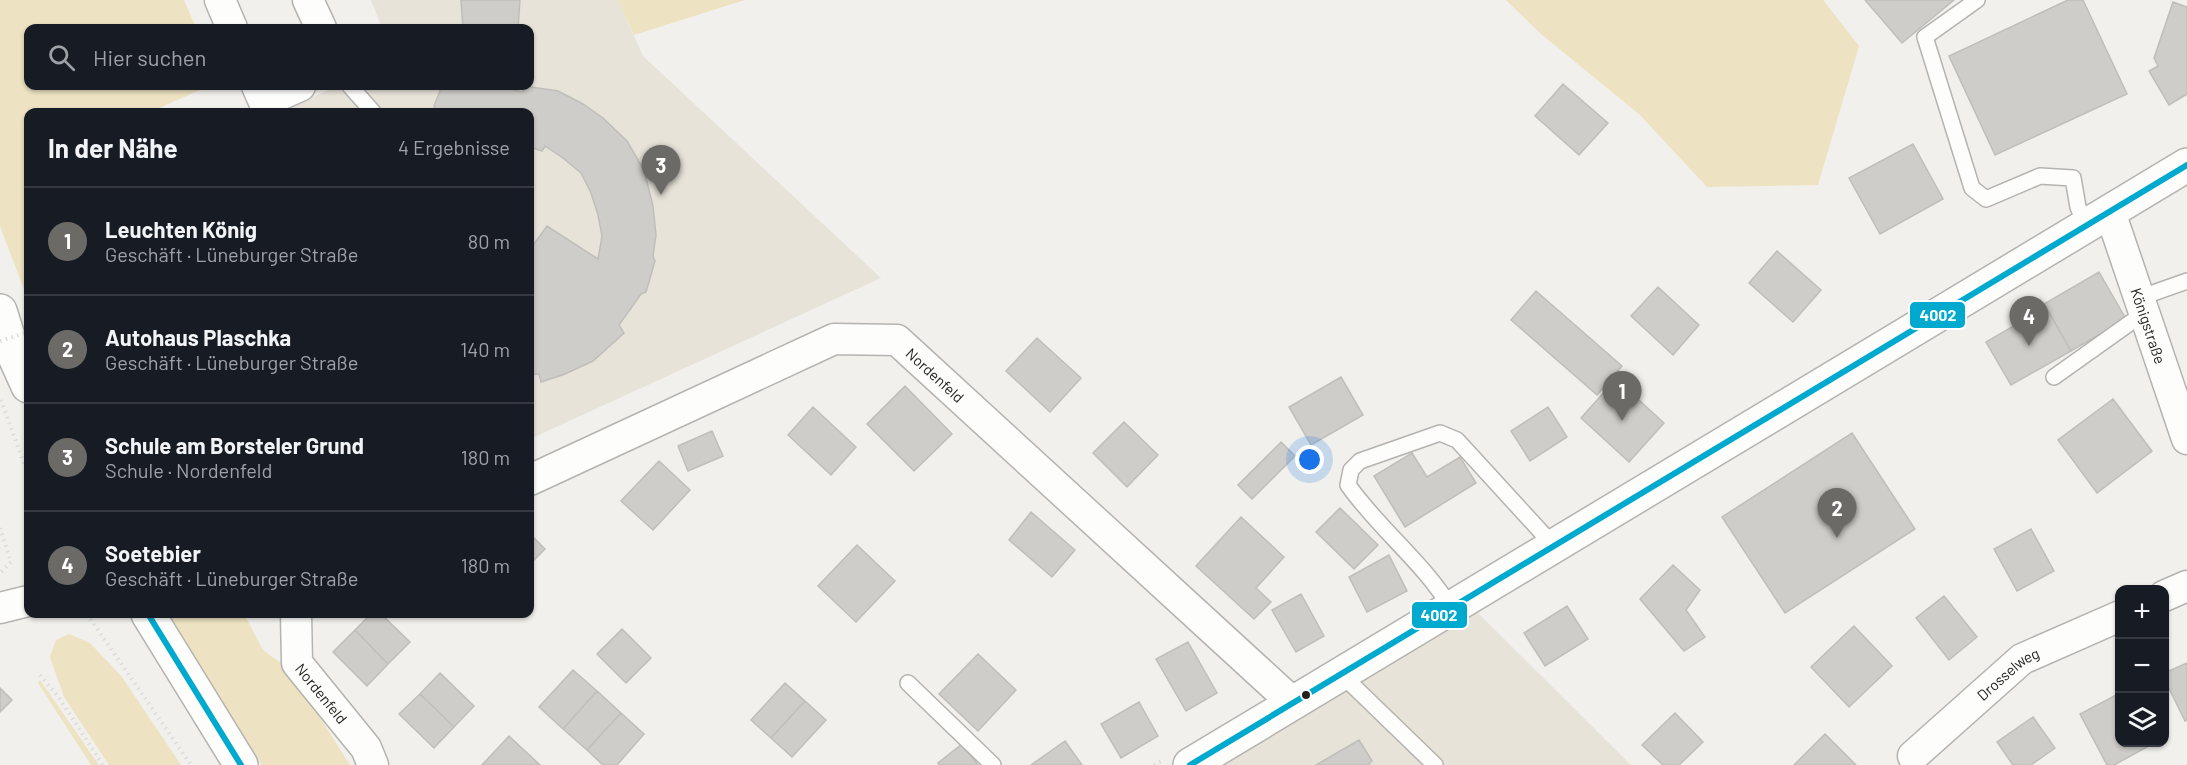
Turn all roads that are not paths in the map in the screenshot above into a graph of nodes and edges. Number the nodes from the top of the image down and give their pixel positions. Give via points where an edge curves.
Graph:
1 (220, 0) edge
2 (309, 0) edge
3 (1977, 0) edge
4 (230, 24) edge
5 (319, 24) edge
6 (259, 90) edge
7 (291, 90) edge
8 (354, 90) edge
9 (370, 108) edge
10 (2187, 165) edge
11 (2098, 219) junction
12 (2187, 281) edge
13 (2142, 306) junction
14 (0, 311) edge
15 (24, 377) edge
16 (2054, 378) dead end
17 (2187, 438) edge
18 (534, 478) edge
19 (1554, 546) junction
20 (2187, 586) edge
21 (2169, 594) edge
22 (24, 602) edge
23 (0, 608) edge
24 (1451, 608) junction
25 (150, 618) edge
26 (296, 618) edge
27 (2115, 618) edge
28 (1341, 674) junction
29 (908, 683) dead end
30 (1293, 703) junction
31 (1913, 756) dead end
32 (241, 765) edge
33 (373, 765) edge
34 (993, 765) edge
35 (1190, 765) edge
36 (1435, 765) edge

1 - 4 street
2 - 5 street
3 - 11 lane via 1925,37 1972,189 1986,199 2040,176 2073,178 2078,207
6 - 7 street via 264,102
8 - 9 lane
10 - 11 main road
11 - 13 street, Königstraße
11 - 19 main road
12 - 13 lane
13 - 16 lane
13 - 17 street, Königstraße
14 - 15 main road
18 - 30 street, Nordenfeld via 834,339 897,340
19 - 24 main road
19 - 24 lane via 1457,440 1440,434 1360,461 1351,470 1348,485
20 - 21 street
22 - 23 street
24 - 28 main road
25 - 32 main road
26 - 33 street, Nordenfeld via 297,663 366,748
27 - 31 street, Drosselweg via 2022,659
28 - 30 main road
28 - 36 lane
29 - 34 lane
30 - 35 main road

